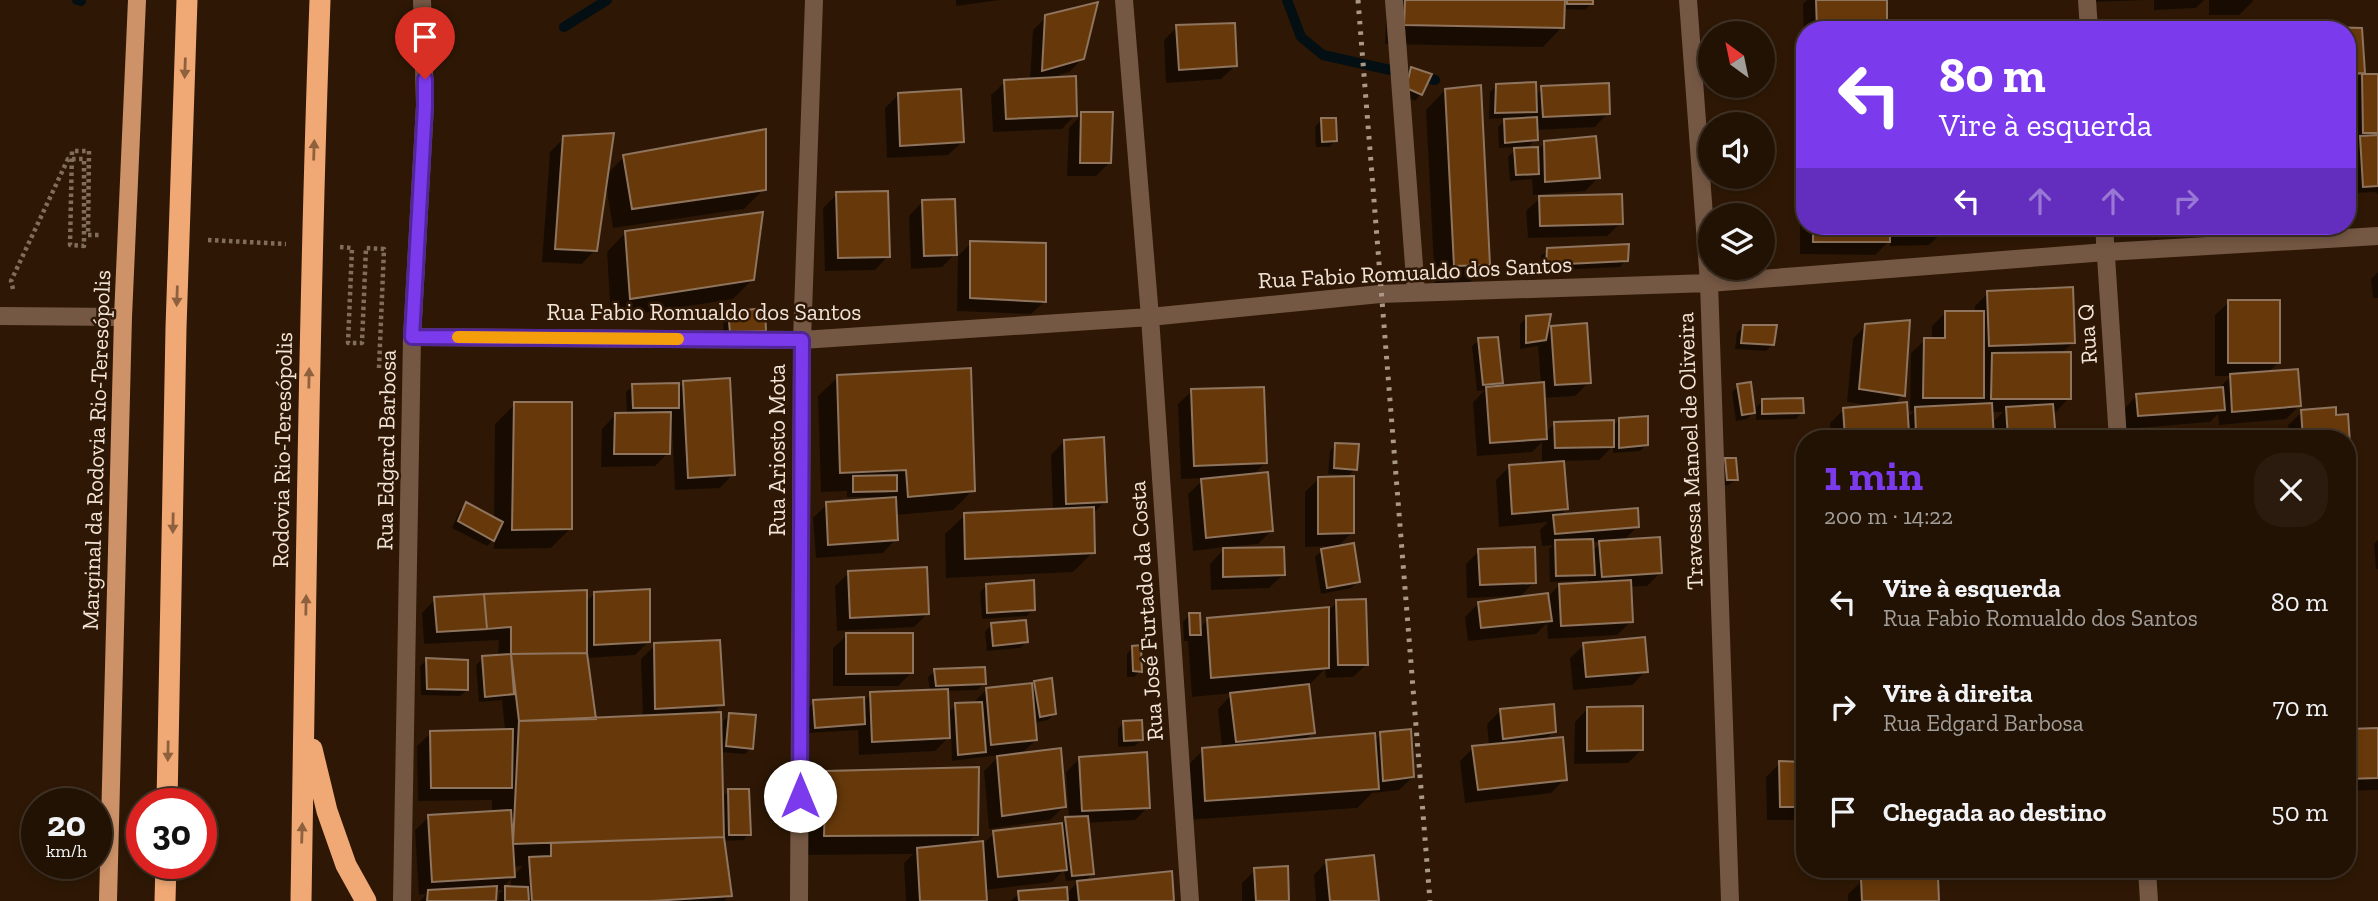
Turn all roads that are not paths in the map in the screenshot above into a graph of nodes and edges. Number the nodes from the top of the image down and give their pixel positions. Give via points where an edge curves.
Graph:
1 (137, 0) edge
2 (187, 0) edge
3 (320, 0) edge
4 (422, 0) edge
5 (814, 0) edge
6 (1124, 0) edge
7 (1394, 0) edge
8 (1688, 0) edge
9 (2087, 0) edge
10 (2088, 21) edge
11 (2105, 235) edge
12 (2378, 236) edge
13 (2106, 252) junction
14 (1709, 283) junction
15 (1416, 292) junction
16 (0, 316) edge
17 (123, 317) junction
18 (1150, 317) junction
19 (412, 337) junction
20 (802, 340) junction
21 (2117, 430) edge
22 (305, 722) junction
23 (167, 788) edge
24 (2148, 878) edge
25 (166, 879) edge
26 (108, 901) edge
27 (165, 901) edge
28 (301, 901) edge
29 (366, 901) edge
30 (402, 901) edge
31 (799, 901) edge
32 (1190, 901) edge
33 (1730, 901) edge
34 (2149, 901) edge

1 - 17 main road, Marginal da Rodovia Rio-Teresópolis
2 -> 23 highway
22 -> 3 highway, Rodovia Rio-Teresópolis via 311,241
4 - 19 street, Rua Edgard Barbosa via 425,106
5 - 20 street, Rua Ariosto Mota
6 - 18 street
7 - 15 street
8 - 14 street, Travessa Manoel de Oliveira
9 - 10 street
11 - 13 street, Rua Q
12 - 13 street, Rua Fabio Romualdo dos Santos
13 - 14 street, Rua Fabio Romualdo dos Santos
13 - 21 street, Rua Q
14 - 15 street, Rua Fabio Romualdo dos Santos
14 - 33 street, Travessa Manoel de Oliveira
15 - 18 street, Rua Fabio Romualdo dos Santos
16 - 17 street
17 - 26 main road, Marginal da Rodovia Rio-Teresópolis
18 - 20 street, Rua Fabio Romualdo dos Santos
18 - 32 street, Rua José Furtado da Costa
19 - 20 street, Rua Fabio Romualdo dos Santos
19 - 30 street, Rua Edgard Barbosa
20 - 31 street, Rua Ariosto Mota
28 -> 22 highway, Rodovia Rio-Teresópolis
22 - 29 highway via 327,811 346,865
24 - 34 street
25 - 27 highway

